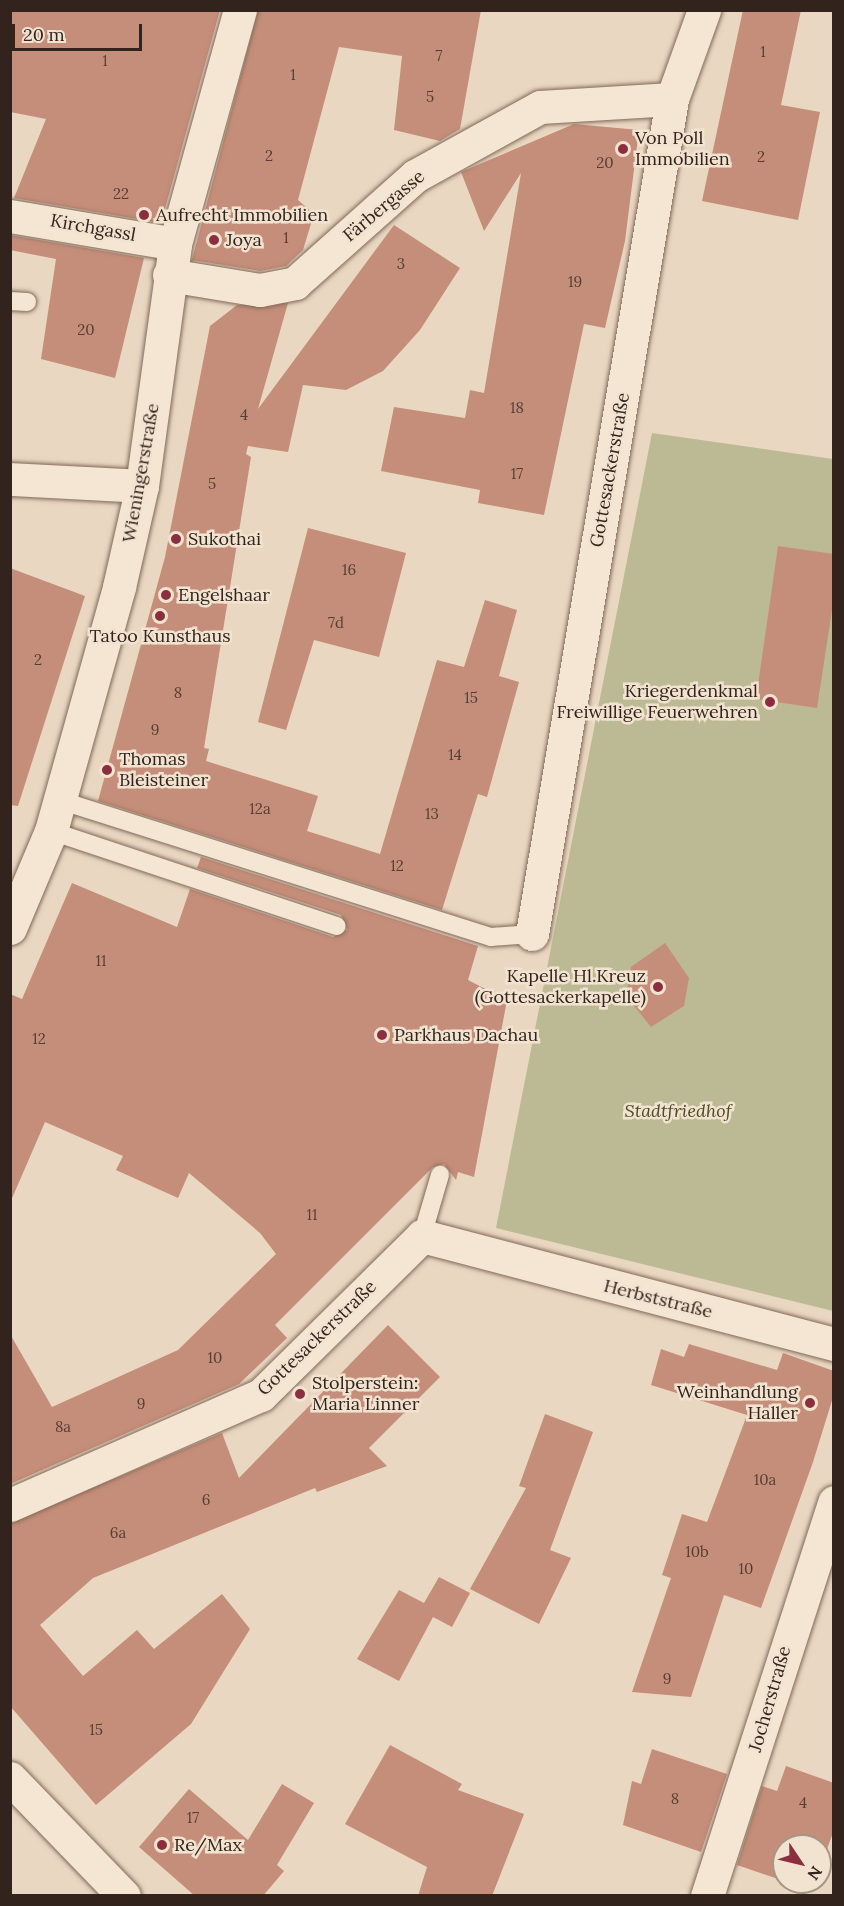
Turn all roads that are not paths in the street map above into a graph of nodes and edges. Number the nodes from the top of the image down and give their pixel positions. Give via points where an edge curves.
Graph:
1 (240, 10) edge
2 (704, 10) edge
3 (672, 99) junction
4 (10, 216) edge
5 (172, 259) junction
6 (10, 479) edge
7 (142, 486) junction
8 (59, 800) junction
9 (51, 831) junction
10 (337, 926) dead end
11 (10, 928) edge
12 (532, 934) joint
13 (440, 1175) dead end
14 (422, 1236) junction
15 (834, 1344) edge
16 (834, 1502) edge
17 (10, 1505) edge
18 (10, 1778) edge
19 (123, 1896) edge
20 (707, 1896) edge

1 - 5 street, Wieningerstraße
2 - 3 street, Gottesackerstraße
3 - 5 street, Färbergasse via 540,107 416,176 295,282 260,290
3 - 12 street, Gottesackerstraße
4 - 5 street, Kirchgassl
5 - 7 street, Wieningerstraße
6 - 7 street
7 - 8 street, Wieningerstraße
8 - 9 street, Wieningerstraße
8 - 12 lane via 490,937
9 - 10 lane via 264,905
9 - 11 street, Wieningerstraße
13 - 14 lane
14 - 15 street, Herbststraße
14 - 17 street, Gottesackerstraße via 261,1395
16 - 20 street, Jocherstraße
18 - 19 street

